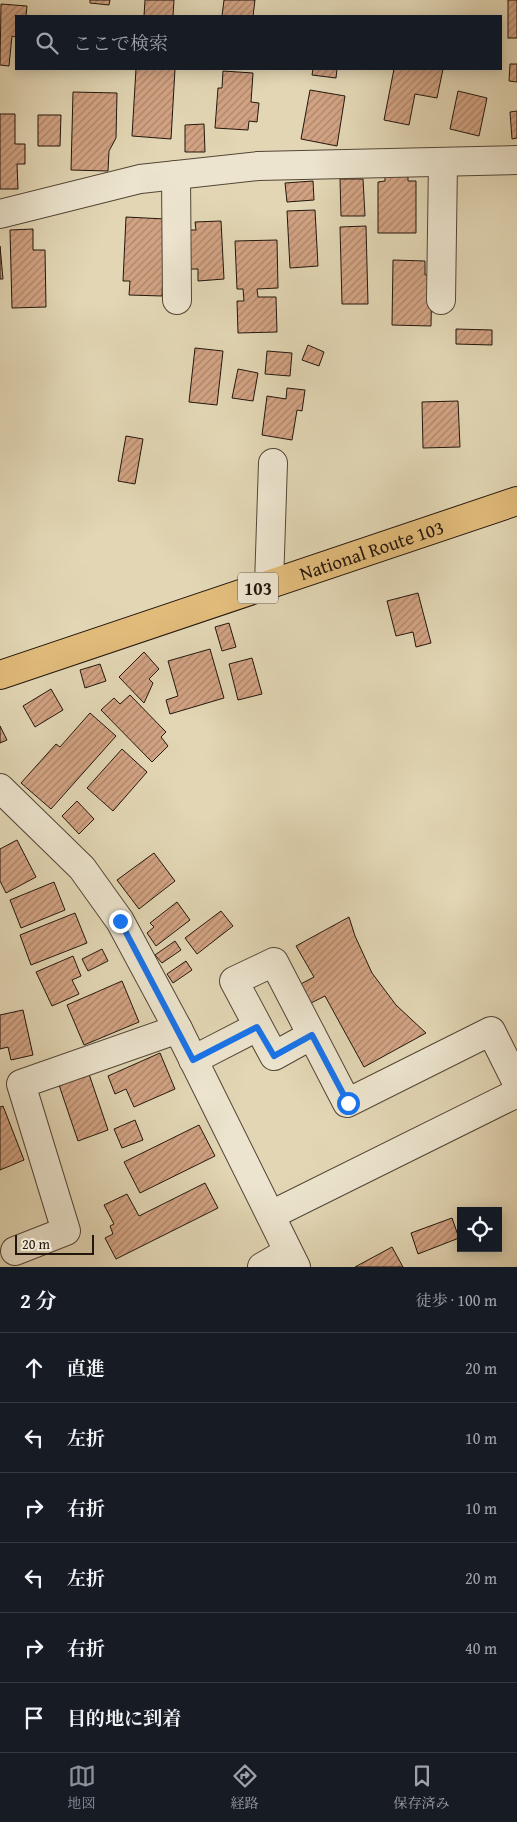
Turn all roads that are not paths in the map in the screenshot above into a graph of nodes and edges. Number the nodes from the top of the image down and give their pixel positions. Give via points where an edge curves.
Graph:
1 (517, 160) edge
2 (444, 162) junction
3 (176, 175) junction
4 (0, 214) edge
5 (177, 300) dead end
6 (441, 300) dead end
7 (273, 463) dead end
8 (517, 501) edge
9 (269, 584) junction
10 (0, 675) edge
11 (0, 788) edge
12 (257, 1027) junction
13 (178, 1029) junction
14 (312, 1035) junction
15 (193, 1060) junction
16 (517, 1083) edge
17 (10, 1087) edge
18 (517, 1093) edge
19 (270, 1215) junction
20 (15, 1251) dead end
21 (292, 1259) edge
22 (262, 1267) edge

1 - 2 street
2 - 3 street via 258,166
2 - 6 street
3 - 4 street via 140,180
3 - 5 street
7 - 9 street
8 - 9 highway, National Route 103 / 103
9 - 10 highway, National Route 103 / 103
11 - 13 street via 82,868 120,921
12 - 14 street via 274,1056
12 - 14 street via 234,981 274,962
12 - 15 street
13 - 15 street
13 - 17 street
14 - 16 street via 348,1103 491,1032
15 - 19 street
17 - 20 street via 66,1231
18 - 19 street
19 - 21 street
21 - 22 street

